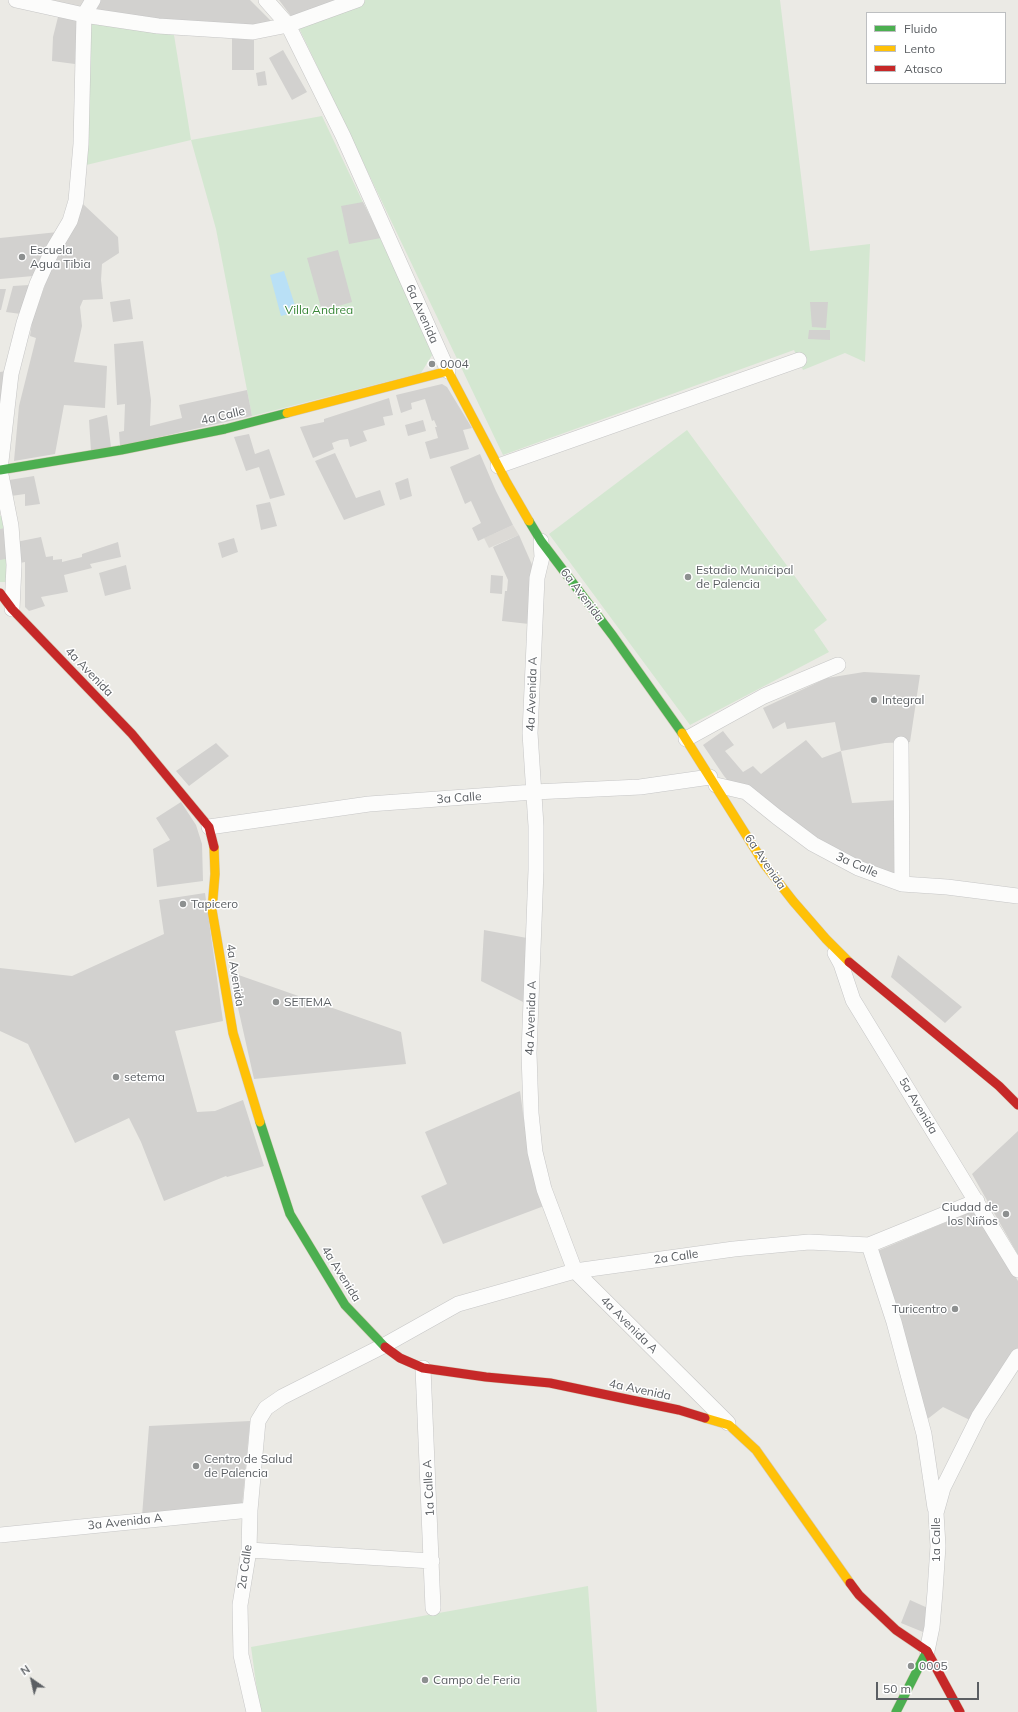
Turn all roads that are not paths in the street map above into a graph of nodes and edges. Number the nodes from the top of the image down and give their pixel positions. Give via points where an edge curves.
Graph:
1 (16, 0) edge
2 (93, 0) edge
3 (266, 0) edge
4 (357, 0) edge
5 (84, 14) junction
6 (288, 25) junction
7 (799, 360) dead end
8 (448, 371) junction
9 (498, 466) junction
10 (0, 470) edge
11 (541, 542) junction
12 (0, 593) edge
13 (12, 608) junction
14 (838, 665) dead end
15 (686, 739) junction
16 (901, 744) dead end
17 (713, 781) junction
18 (534, 792) junction
19 (209, 827) junction
20 (902, 884) junction
21 (1018, 896) edge
22 (826, 939) junction
23 (1018, 1105) edge
24 (976, 1201) junction
25 (869, 1245) junction
26 (1018, 1270) edge
27 (575, 1271) junction
28 (383, 1346) junction
29 (1018, 1356) edge
30 (423, 1368) junction
31 (729, 1424) junction
32 (250, 1510) junction
33 (936, 1513) junction
34 (0, 1535) edge
35 (249, 1550) junction
36 (432, 1561) junction
37 (433, 1608) dead end
38 (927, 1651) junction
39 (254, 1712) edge
40 (896, 1712) edge
41 (960, 1712) edge

1 - 5 street
2 - 5 street
3 - 6 street, 6a Avenida
4 - 6 street
5 - 6 street via 158,26 253,32
5 - 10 street via 81,144 76,201 70,221 37,284 24,323 11,374
6 - 8 street, 6a Avenida via 343,136
7 - 9 street
8 - 9 main road, 6a Avenida
8 - 10 main road, 4a Calle via 225,429 121,450
9 - 11 main road, 6a Avenida
10 - 13 street via 11,526 14,565
11 - 15 main road, 6a Avenida via 613,636
11 - 18 street, 4a Avenida A via 530,732
12 - 13 main road, 4a Avenida
13 - 19 main road, 4a Avenida via 132,734
14 - 15 street via 764,696
15 - 17 main road, 6a Avenida
16 - 20 street
17 - 18 street, 3a Calle
17 - 20 street, 3a Calle via 746,792 813,844 858,868
17 - 22 main road, 6a Avenida via 765,865
18 - 19 street, 3a Calle via 369,804
18 - 27 street, 4a Avenida A via 536,870 529,1053 531,1113 535,1152 544,1189
19 - 28 main road, 4a Avenida via 214,844 212,910 233,1033 290,1214 345,1306
20 - 21 street, 3a Calle
22 - 23 main road, 6a Avenida
22 - 24 street, 5a Avenida via 841,964 853,1000
24 - 25 street, 2a Calle
24 - 26 street, 5a Avenida
25 - 27 street, 2a Calle via 809,1242 734,1249
25 - 33 street via 894,1322 924,1434
27 - 28 street, 2a Calle via 458,1304
27 - 31 street, 4a Avenida A
28 - 30 main road, 4a Avenida via 400,1358
28 - 32 street, 2a Calle via 282,1397 266,1408 258,1421
29 - 33 street, 1a Calle via 979,1416 943,1488
30 - 31 main road, 4a Avenida via 550,1383 679,1410
30 - 36 street, 1a Calle A
31 - 38 main road, 4a Avenida via 756,1450 859,1595 896,1630
32 - 34 street, 3a Avenida A
32 - 35 street, 2a Calle
33 - 38 street, 1a Calle via 938,1546 935,1592
35 - 36 street
35 - 39 street, 2a Calle via 240,1605 241,1655
36 - 37 street, 1a Calle A
38 - 40 main road, 1a Calle
38 - 41 main road, 4a Avenida

